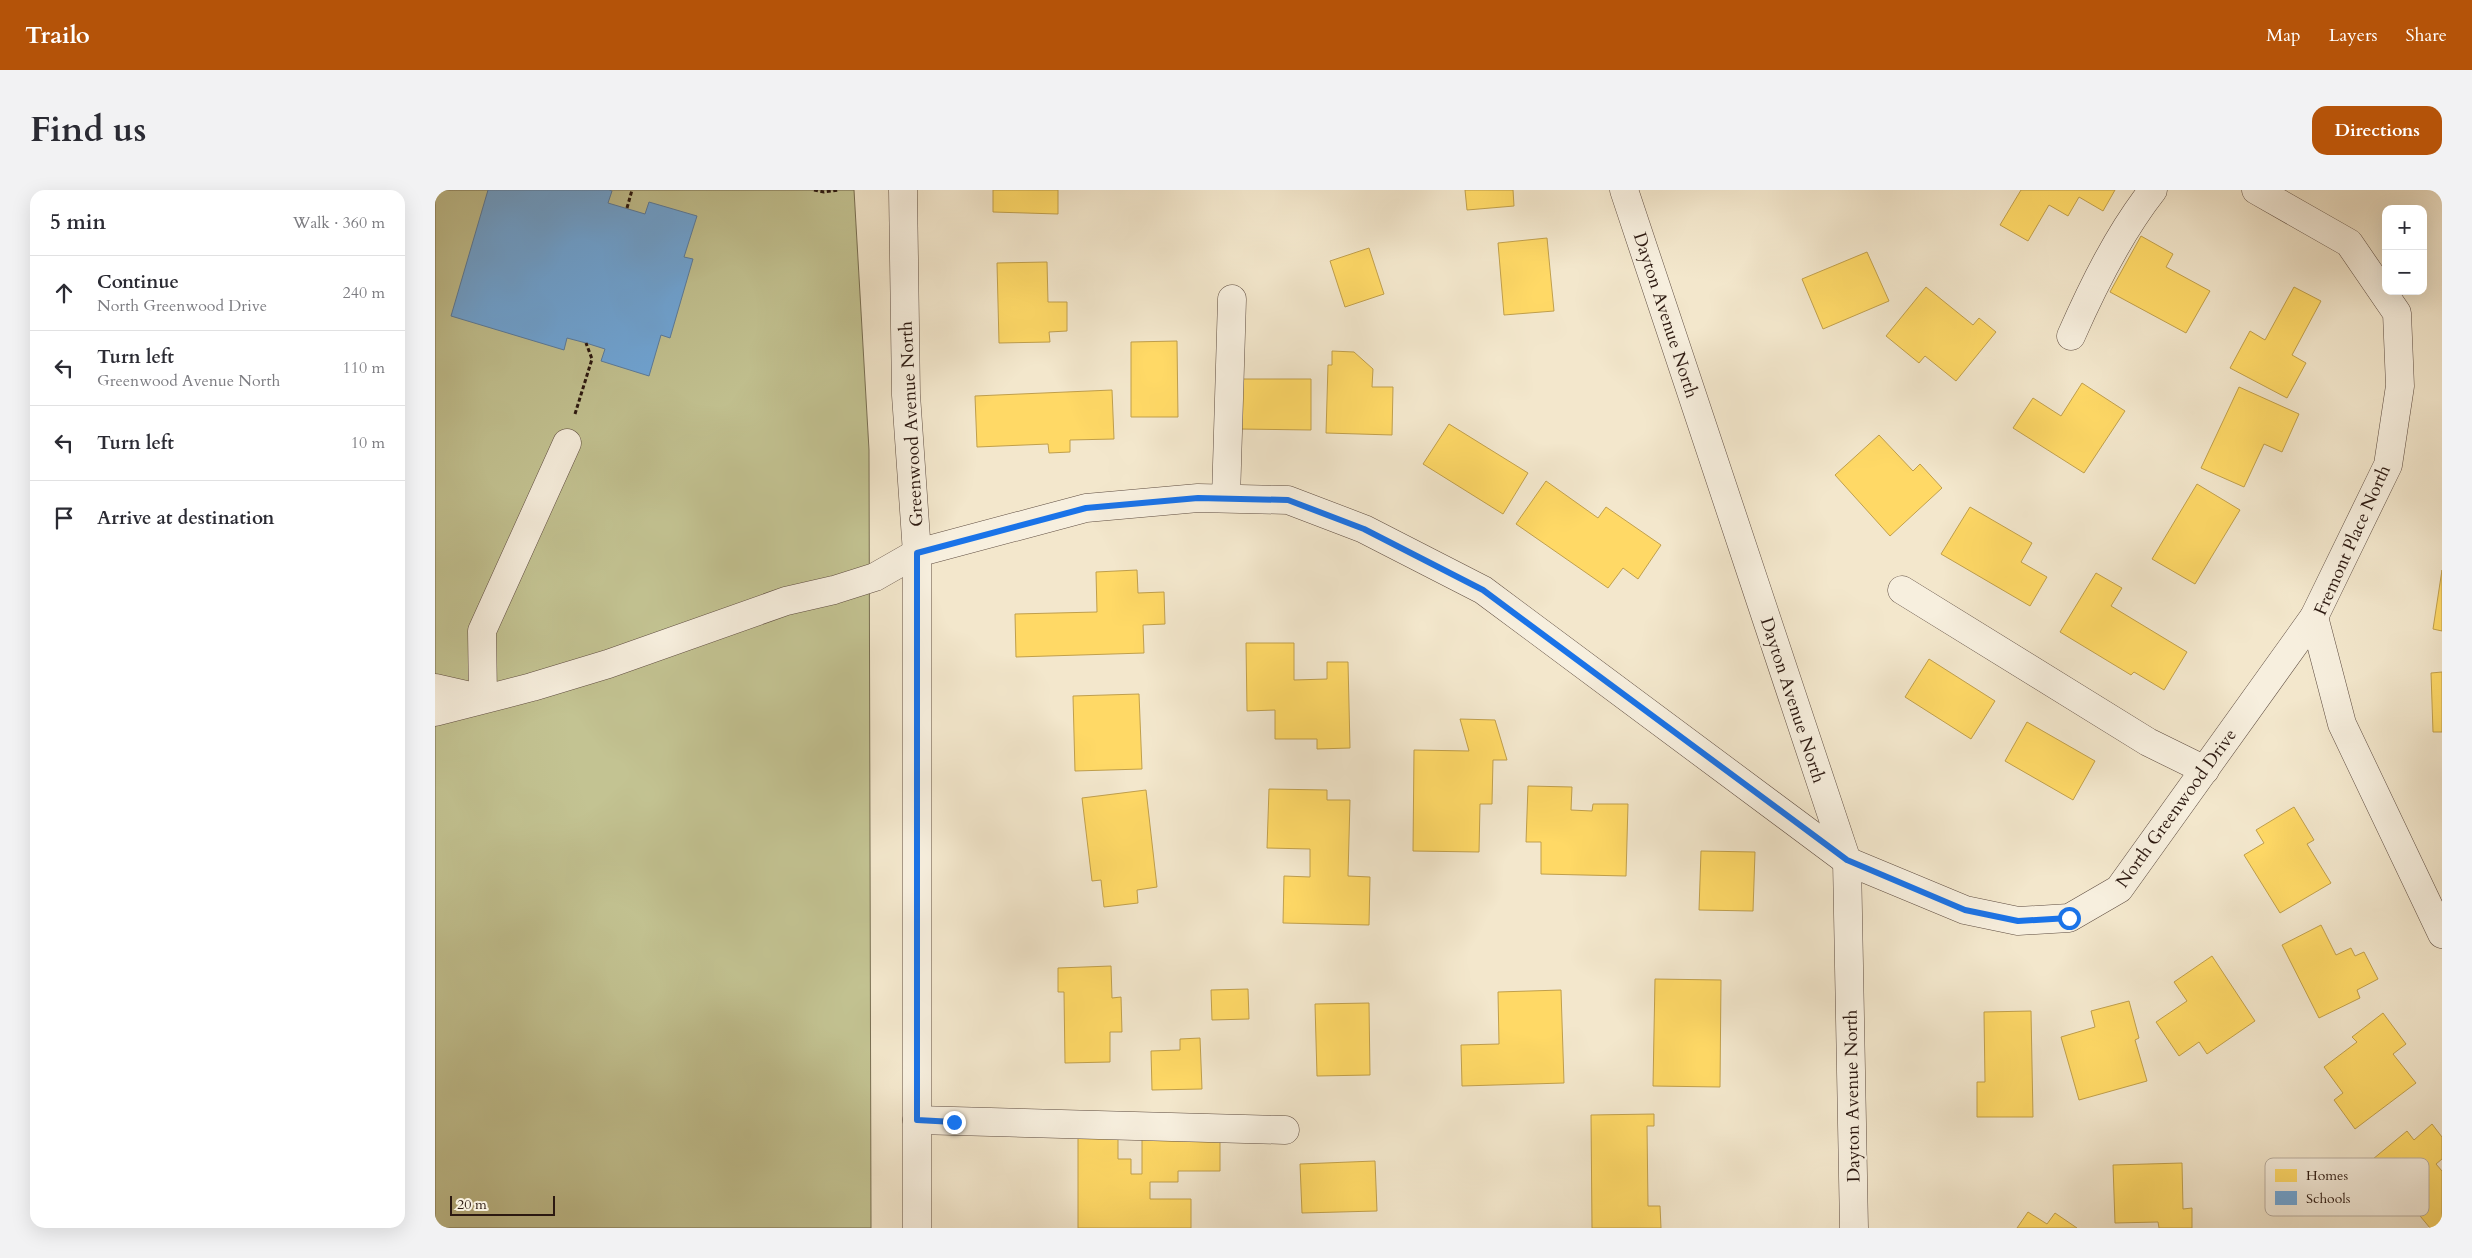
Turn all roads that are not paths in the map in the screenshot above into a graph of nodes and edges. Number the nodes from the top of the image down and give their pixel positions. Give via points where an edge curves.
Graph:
1 (903, 190) edge
2 (1625, 190) edge
3 (2153, 190) edge
4 (2256, 190) edge
5 (1231, 299) dead end
6 (2071, 336) dead end
7 (567, 443) road end
8 (1226, 498) junction
9 (917, 553) junction
10 (1902, 590) dead end
11 (2314, 617) junction
12 (435, 688) edge
13 (483, 698) junction
14 (435, 712) edge
15 (2205, 770) junction
16 (1847, 860) junction
17 (2442, 934) edge
18 (917, 1120) junction
19 (1285, 1130) dead end
20 (917, 1228) edge
21 (1854, 1228) edge

1 - 9 street, Greenwood Avenue North via 906,395
2 - 16 street, Dayton Avenue North
3 - 6 street via 2140,206 2088,297
4 - 11 street, Fremont Place North via 2349,243 2397,313 2400,386 2389,465
5 - 8 street
7 - 13 street via 482,631
8 - 9 street, North Greenwood Drive via 1086,508
8 - 16 street, North Greenwood Drive via 1288,500 1364,529 1483,590
9 - 13 street, North Greenwood Drive via 875,577 786,601 608,664
9 - 18 street, Greenwood Avenue North
10 - 15 street via 2148,742
11 - 15 street, North Greenwood Drive
11 - 17 street, Fremont Place North via 2342,724
12 - 13 street
13 - 14 street, North Greenwood Drive
15 - 16 street, North Greenwood Drive via 2119,889 2069,918 2018,921 1965,910
16 - 21 street, Dayton Avenue North
18 - 19 street
18 - 20 street, Greenwood Avenue North

